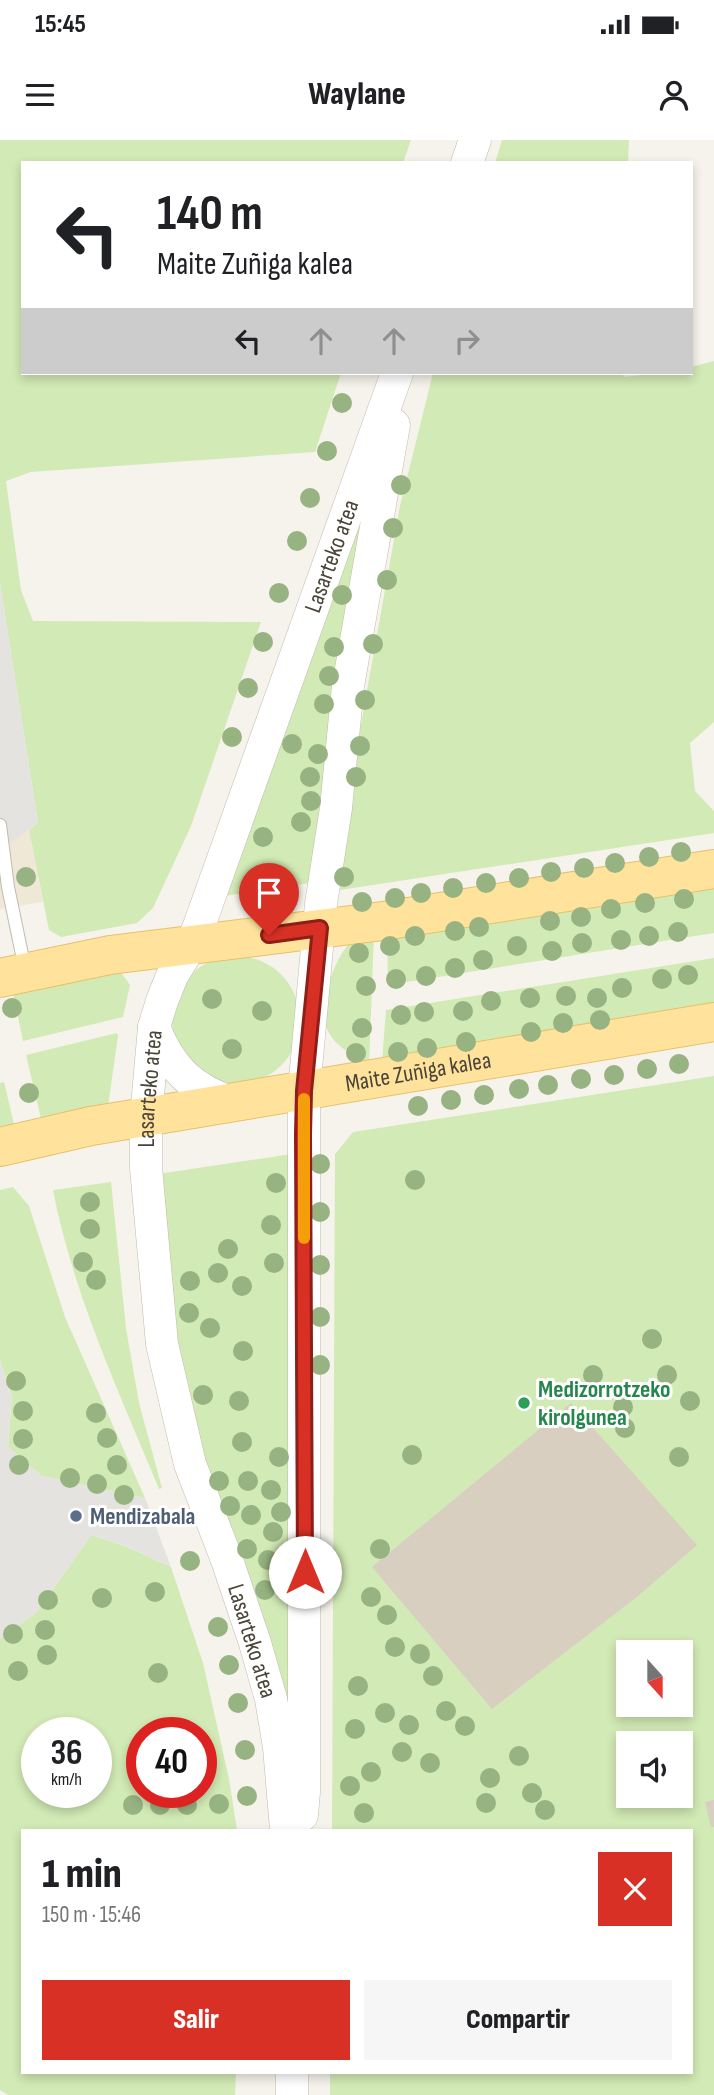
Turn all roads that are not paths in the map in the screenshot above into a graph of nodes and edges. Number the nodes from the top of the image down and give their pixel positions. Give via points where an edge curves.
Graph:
1 (475, 140) edge
2 (468, 161) edge
3 (396, 375) edge
4 (404, 375) edge
5 (0, 825) edge
6 (714, 869) edge
7 (4, 887) edge
8 (320, 928) junction
9 (191, 945) junction
10 (13, 975) edge
11 (714, 1022) edge
12 (155, 1027) junction
13 (304, 1091) junction
14 (234, 1103) junction
15 (146, 1118) junction
16 (0, 1147) edge
17 (286, 1829) edge
18 (300, 1829) edge
19 (292, 2074) edge
20 (292, 2095) edge

1 - 2 street
3 - 9 street, Lasarteko atea
4 - 8 street, Lasarteko atea via 348,686
5 - 7 lane
6 - 8 main road
7 - 10 lane
8 - 9 main road
8 - 13 street, Lasarteko atea
9 - 10 main road via 110,955
9 - 12 street, Lasarteko atea via 172,976
11 - 13 main road, Maite Zuñiga kalea
12 - 14 street via 162,1047 194,1086
12 - 15 street, Lasarteko atea
13 - 14 main road, Maite Zuñiga kalea
13 - 18 street, Lasarteko atea via 304,1792
14 - 15 main road, Maite Zuñiga kalea
15 - 16 main road, Maite Zuñiga kalea
15 - 17 street, Lasarteko atea via 146,1168 162,1343 190,1464 231,1572 271,1699
19 - 20 street

